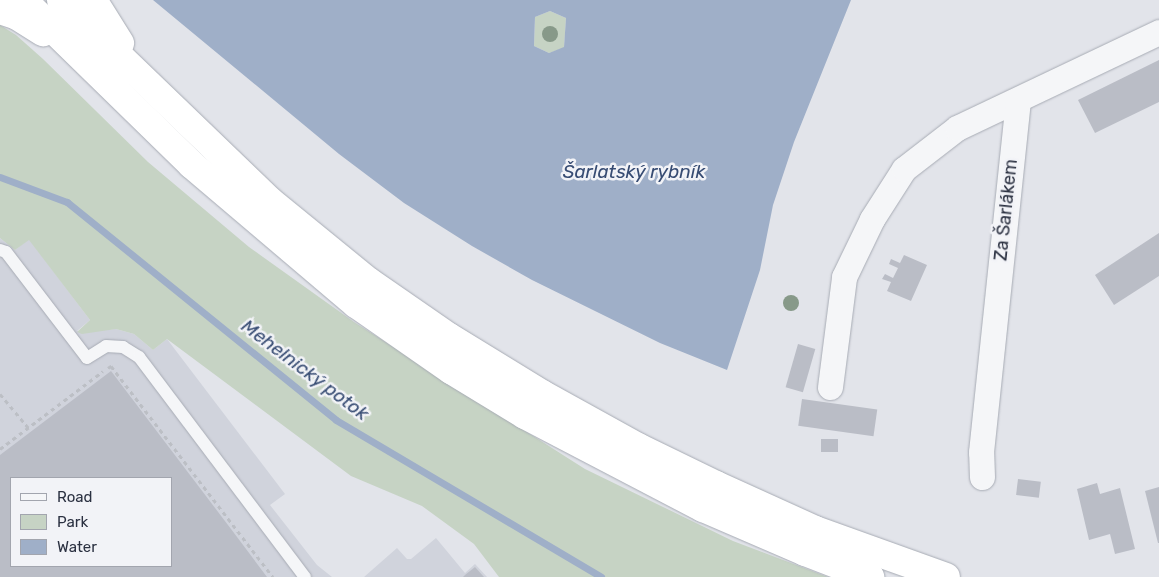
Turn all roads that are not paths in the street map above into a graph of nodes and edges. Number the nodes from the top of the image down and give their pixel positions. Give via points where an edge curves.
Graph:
1 (23, 0) edge
2 (61, 0) edge
3 (93, 0) edge
4 (0, 10) edge
5 (1159, 32) edge
6 (70, 47) junction
7 (143, 81) junction
8 (1018, 100) junction
9 (0, 250) edge
10 (830, 387) dead end
11 (982, 477) dead end
12 (305, 577) edge
13 (870, 577) edge
14 (946, 577) edge

1 - 6 highway
2 - 7 highway
3 - 7 highway
4 - 6 highway via 17,16
5 - 8 street
6 - 13 highway via 192,165 273,234 356,304 451,370 525,414 695,504
7 - 14 highway via 272,202 368,281 449,337 550,399 716,486 815,530
8 - 10 street via 957,128 904,169 872,219 844,277
8 - 11 street, Za Šarlákem via 981,452
9 - 12 lane via 6,252 87,358 106,346 123,347 139,357

